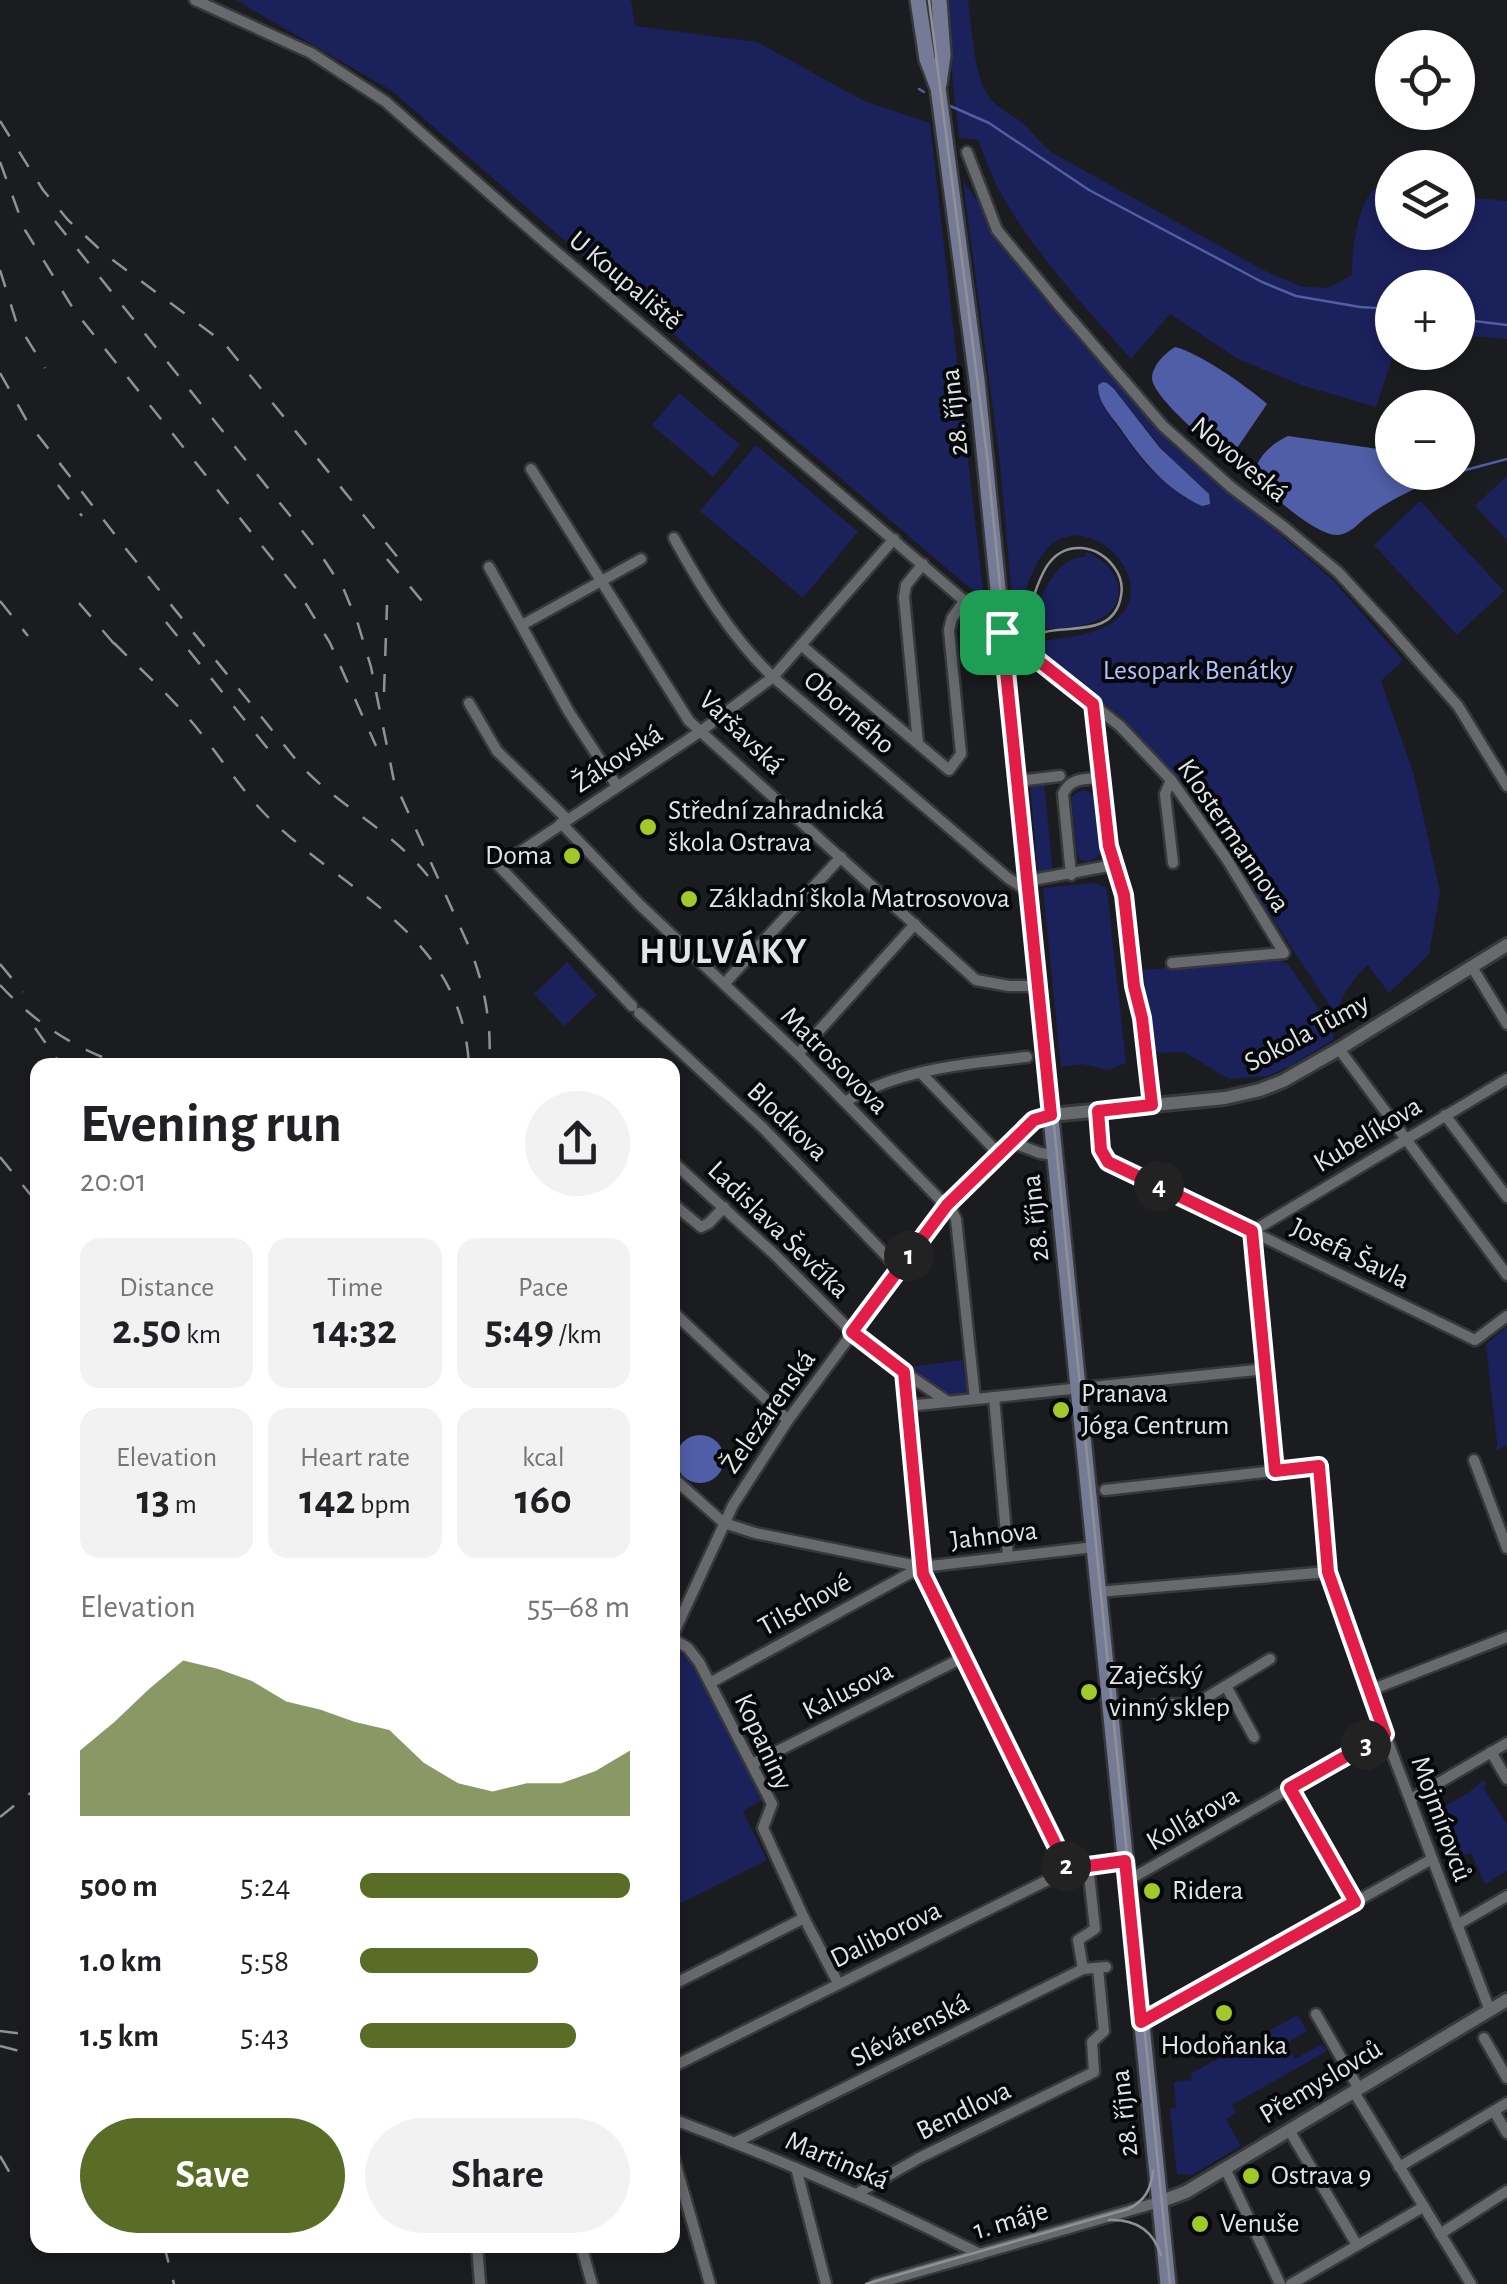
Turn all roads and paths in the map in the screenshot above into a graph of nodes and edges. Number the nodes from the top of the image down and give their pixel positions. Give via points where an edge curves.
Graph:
1 (195, 0) edge
2 (918, 0) edge
3 (940, 0) edge
4 (938, 88) junction
5 (967, 152) dead end
6 (531, 469) dead end
7 (674, 538) dead end
8 (894, 539) junction
9 (641, 559) dead end
10 (922, 564) junction
11 (489, 567) dead end
12 (602, 581) junction
13 (965, 600) junction
14 (522, 625) junction
15 (1002, 632) junction
16 (801, 644) junction
17 (773, 677) junction
18 (469, 703) dead end
19 (1093, 704) junction
20 (701, 731) junction
21 (918, 744) junction
22 (1060, 776) dead end
23 (1100, 778) junction
24 (1171, 780) junction
25 (1018, 781) junction
26 (617, 786) junction
27 (1507, 786) edge
28 (564, 821) junction
29 (841, 858) junction
30 (1173, 863) dead end
31 (500, 866) joint
32 (1114, 866) junction
33 (1071, 875) junction
34 (1028, 886) junction
35 (914, 924) junction
36 (1507, 945) edge
37 (1172, 963) dead end
38 (1472, 967) junction
39 (724, 984) junction
40 (1038, 986) junction
41 (1507, 1024) edge
42 (1339, 1049) junction
43 (798, 1054) junction
44 (1027, 1057) dead end
45 (922, 1074) junction
46 (1507, 1079) edge
47 (845, 1102) junction
48 (1152, 1105) junction
49 (1098, 1111) junction
50 (1051, 1115) junction
51 (1445, 1115) junction
52 (1405, 1140) junction
53 (1011, 1142) junction
54 (1054, 1154) junction
55 (1000, 1155) junction
56 (680, 1168) edge
57 (1507, 1197) edge
58 (947, 1205) junction
59 (724, 1207) junction
60 (680, 1210) edge
61 (1252, 1231) junction
62 (898, 1269) junction
63 (1507, 1275) edge
64 (1507, 1316) edge
65 (680, 1319) edge
66 (852, 1332) junction
67 (1266, 1369) junction
68 (904, 1372) junction
69 (1078, 1388) junction
70 (994, 1396) junction
71 (975, 1399) junction
72 (948, 1402) junction
73 (908, 1406) junction
74 (788, 1420) junction
75 (1474, 1460) dead end
76 (1275, 1471) junction
77 (680, 1485) edge
78 (1105, 1490) dead end
79 (724, 1523) junction
80 (1094, 1547) junction
81 (1507, 1548) edge
82 (1008, 1556) junction
83 (922, 1567) junction
84 (1328, 1572) junction
85 (1098, 1592) junction
86 (680, 1620) edge
87 (1507, 1637) edge
88 (680, 1644) edge
89 (964, 1658) junction
90 (1270, 1660) dead end
91 (710, 1683) junction
92 (1226, 1686) junction
93 (1371, 1690) junction
94 (1110, 1710) junction
95 (1385, 1734) junction
96 (1254, 1737) dead end
97 (1507, 1743) edge
98 (1491, 1752) junction
99 (752, 1764) junction
100 (1507, 1778) edge
101 (1290, 1788) junction
102 (1411, 1799) junction
103 (1432, 1858) junction
104 (1125, 1861) junction
105 (1088, 1866) junction
106 (1068, 1870) junction
107 (1127, 1882) junction
108 (1507, 1896) edge
109 (1355, 1902) junction
110 (804, 1918) junction
111 (1456, 1925) junction
112 (1083, 1969) junction
113 (680, 1980) edge
114 (838, 1984) junction
115 (1507, 2000) edge
116 (1490, 2010) junction
117 (1316, 2014) dead end
118 (1141, 2022) junction
119 (1484, 2038) dead end
120 (680, 2063) edge
121 (1094, 2072) joint
122 (1507, 2078) edge
123 (1356, 2090) junction
124 (1507, 2103) edge
125 (1494, 2111) junction
126 (680, 2122) edge
127 (1289, 2130) junction
128 (1507, 2133) edge
129 (736, 2142) junction
130 (1399, 2167) junction
131 (796, 2168) junction
132 (1225, 2168) junction
133 (680, 2180) edge
134 (1507, 2192) edge
135 (856, 2194) junction
136 (1160, 2202) junction
137 (1423, 2207) junction
138 (1440, 2234) junction
139 (1357, 2246) junction
140 (478, 2253) edge
141 (583, 2253) edge
142 (980, 2254) junction
143 (1310, 2273) junction
144 (906, 2280) edge
145 (480, 2284) edge
146 (592, 2284) edge
147 (710, 2284) edge
148 (826, 2284) edge
149 (874, 2284) edge
150 (1168, 2284) edge
151 (1280, 2284) edge
152 (1291, 2284) edge
153 (1317, 2284) edge
154 (1471, 2284) edge

1 - 8 street, U Koupaliště via 311,53 386,102
2 - 4 main road, 28. října
3 - 4 main road, 28. října
4 - 15 main road, 28. října
5 - 27 street, Novoveská via 998,230 1059,305 1164,426 1338,572 1458,706
6 - 12 street, Varšavská
7 - 17 street, Oborného via 749,654
8 - 10 street, U Koupaliště
8 - 16 street, Žákovská
9 - 12 street
10 - 13 street, U Koupaliště
10 - 21 street via 904,597
11 - 14 street
12 - 14 street
12 - 20 street, Varšavská
13 - 15 street, U Koupaliště
13 - 21 street via 948,630 961,754 949,770
14 - 26 street
15 - 19 street, Klostermannova
15 - 25 main road, 28. října
16 - 17 street, Žákovská
16 - 21 street
17 - 20 street, Žákovská
17 - 34 street, Oborného via 1013,882
18 - 28 street, Matrosovova via 497,752
19 - 23 street
19 - 24 street, Klostermannova
20 - 26 street, Žákovská
20 - 29 street, Varšavská
22 - 25 street
23 - 32 street
23 - 33 street via 1078,779 1063,794
24 - 30 street via 1165,794
24 - 37 street, Klostermannova via 1284,954
25 - 34 main road, 28. října
26 - 28 street, Žákovská
28 - 31 street, Žákovská
28 - 39 street, Matrosovova
29 - 35 street, Varšavská
29 - 39 street
31 - 62 street, Blodkova via 635,1010 762,1127
32 - 33 street
32 - 48 street via 1124,895
33 - 34 street
34 - 40 main road, 28. října
35 - 40 street, Varšavská via 976,980
35 - 43 street
36 - 38 street, Sokola Tůmy
38 - 41 street
38 - 42 street, Sokola Tůmy
39 - 43 street, Matrosovova
40 - 50 main road, 28. října
42 - 48 street, Sokola Tůmy via 1260,1090
42 - 52 street
43 - 47 street, Matrosovova
44 - 45 street
45 - 47 street via 866,1089
45 - 55 street
46 - 51 street, Kubelíkova
47 - 58 street, Matrosovova
48 - 49 street, Sokola Tůmy
49 - 50 street, Sokola Tůmy
49 - 61 street, Josefa Šavla via 1108,1162
50 - 53 street, Železárenská via 1034,1120
50 - 54 main road, 28. října
51 - 52 street, Kubelíkova
51 - 57 street
52 - 61 street, Kubelíkova
52 - 63 street
53 - 54 street
53 - 55 street, Železárenská
54 - 69 main road, 28. října
55 - 58 street, Železárenská
56 - 59 street, Ladislava Ševčíka
58 - 62 street, Železárenská
58 - 71 street via 956,1219
59 - 60 street via 701,1227
59 - 66 street, Ladislava Ševčíka
61 - 64 street, Josefa Šavla via 1475,1340
61 - 67 street
62 - 66 street, Železárenská
65 - 74 street
66 - 68 street, Ladislava Ševčíka
66 - 74 street, Železárenská
67 - 69 street
67 - 76 street
68 - 72 street, Ladislava Ševčíka
68 - 73 street
69 - 70 street
69 - 80 main road, 28. října
70 - 71 street
70 - 82 street
71 - 72 street
72 - 73 street
73 - 83 street
74 - 79 street, Železárenská
75 - 81 street
76 - 78 street
76 - 84 street, Mojmírovců via 1319,1466
77 - 79 street
79 - 83 street, Jahnova
79 - 86 street, Železárenská
80 - 82 street, Jahnova
80 - 85 main road, 28. října
82 - 83 street, Jahnova
83 - 89 street
83 - 91 street, Tilschové
84 - 85 street
84 - 93 street, Mojmírovců
85 - 94 main road, 28. října
87 - 93 street
88 - 91 street, Kopaniny via 696,1656
89 - 99 street, Kalusova
89 - 106 street
90 - 92 street
91 - 99 street, Kopaniny
92 - 94 street via 1192,1706
92 - 96 street
93 - 95 street, Mojmírovců
94 - 104 main road, 28. října
95 - 101 street, Kollárova
95 - 102 street, Mojmírovců
97 - 98 street
98 - 100 street
98 - 102 street
99 - 110 street, Kopaniny via 772,1804 764,1828
101 - 107 street, Kollárova
101 - 109 street
102 - 103 street, Mojmírovců
103 - 109 street
103 - 111 street, Mojmírovců
104 - 105 street, Daliborova
104 - 107 main road, 28. října
105 - 106 street, Daliborova
105 - 112 street via 1095,1929 1078,1940
106 - 114 street, Daliborova
107 - 118 main road, 28. října
108 - 111 street
109 - 118 street
110 - 113 street
110 - 114 street, Kopaniny
111 - 116 street, Mojmírovců
112 - 121 street, Slévárenská via 1102,1967 1104,2032 1092,2042
112 - 129 street, Slévárenská
114 - 120 street, Daliborova
115 - 116 street, Přemyslovců
116 - 123 street, Přemyslovců
117 - 123 street
118 - 136 main road, 28. října
119 - 122 street
121 - 135 street, Bendlova
123 - 127 street, Přemyslovců
123 - 130 street
124 - 125 street
125 - 128 street
125 - 130 street
126 - 129 street, Martinská
127 - 132 street, Přemyslovců
127 - 139 street
129 - 131 street, Martinská
130 - 137 street
131 - 135 street, Martinská
131 - 148 street
132 - 136 street, Přemyslovců
132 - 151 street
133 - 147 street
134 - 138 street
135 - 142 street, Martinská
136 - 142 street, 1. máje
136 - 150 main road, 28. října
137 - 138 street
137 - 139 street
138 - 154 street
139 - 143 street
140 - 145 street
141 - 146 street
142 - 144 street, 1. máje
143 - 152 street
143 - 153 street
144 - 149 street, 1. máje

